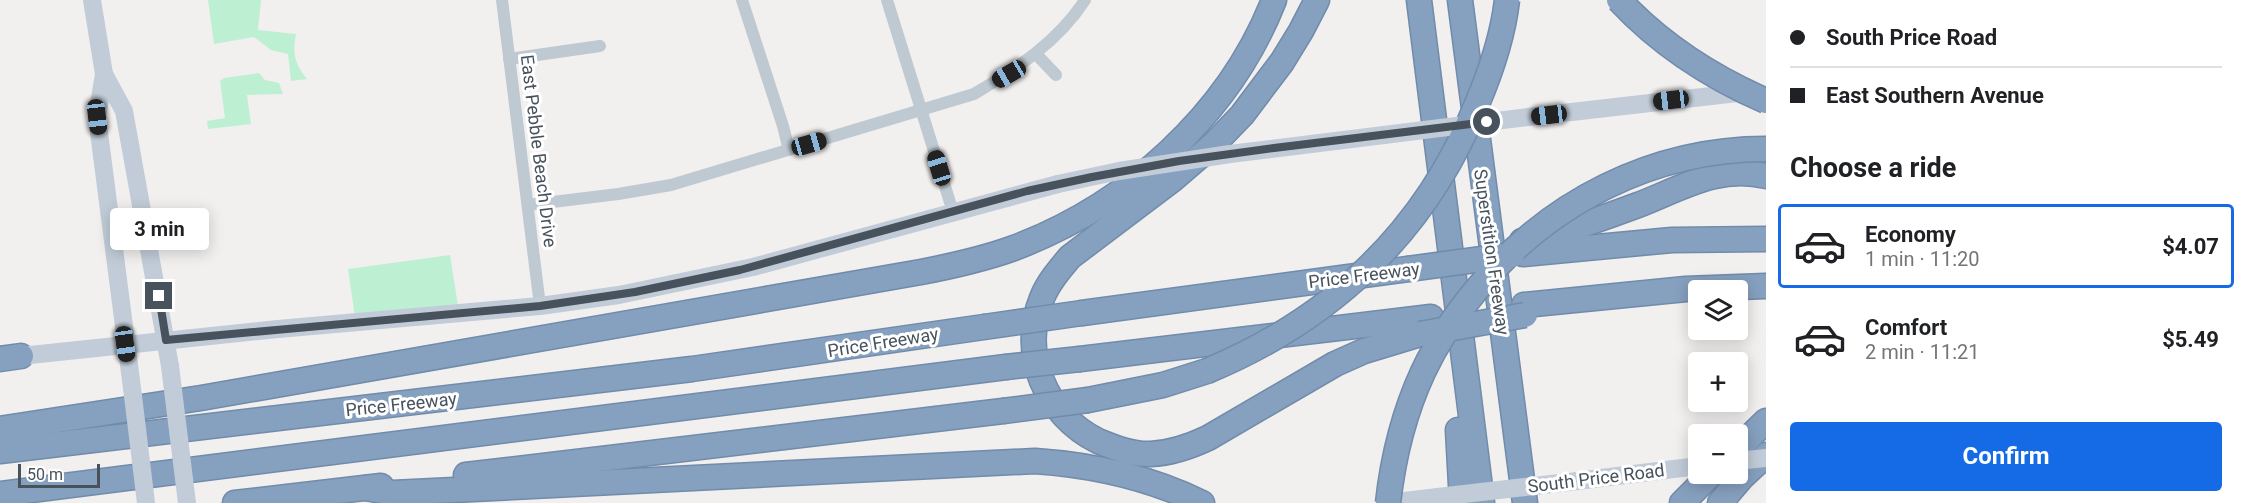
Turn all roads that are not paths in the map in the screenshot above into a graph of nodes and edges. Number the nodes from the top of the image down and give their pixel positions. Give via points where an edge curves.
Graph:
1 (93, 0) edge
2 (502, 0) edge
3 (742, 0) edge
4 (887, 0) edge
5 (1085, 0) edge
6 (1274, 0) edge
7 (1317, 0) edge
8 (1419, 0) edge
9 (1460, 0) edge
10 (1475, 0) edge
11 (1507, 0) edge
12 (1619, 0) edge
13 (600, 46) dead end
14 (1036, 54) junction
15 (508, 59) junction
16 (104, 74) junction
17 (1056, 75) dead end
18 (1766, 91) edge
19 (1766, 101) edge
20 (921, 111) junction
21 (1766, 149) edge
22 (789, 150) junction
23 (1479, 150) junction
24 (1766, 176) edge
25 (528, 205) junction
26 (953, 212) junction
27 (1448, 221) junction
28 (1766, 239) edge
29 (1515, 248) junction
30 (1766, 286) edge
31 (540, 306) junction
32 (1425, 325) junction
33 (166, 340) junction
34 (125, 344) junction
35 (7, 358) edge
36 (1766, 421) edge
37 (0, 429) edge
38 (1748, 438) edge
39 (0, 451) edge
40 (1766, 457) edge
41 (1748, 459) edge
42 (1688, 470) edge
43 (1692, 484) edge
44 (366, 488) junction
45 (0, 494) edge
46 (146, 503) edge
47 (187, 503) edge
48 (235, 503) edge
49 (1202, 503) edge
50 (1388, 503) edge
51 (1462, 503) edge
52 (1482, 503) edge
53 (1525, 503) edge
54 (1682, 503) edge
55 (1720, 503) edge

1 - 16 main road
2 - 15 street, East Pebble Beach Drive
3 - 22 street
4 - 20 street
5 - 14 street
6 - 37 highway via 1235,74 1164,158 1096,208 1013,248 900,276 213,396
7 - 32 highway via 1282,62 1242,115 1192,163 1070,257 1059,270 1042,296 1035,324 1041,378 1049,396 1072,425 1113,447 1149,454 1189,447 1335,364
8 - 27 highway
9 - 23 highway, Superstition Freeway
10 - 23 highway
11 - 44 highway, bridge via 1491,68 1464,135 1439,180 1396,240 1314,314 1274,339 1207,371 1163,385 1088,400
12 - 19 highway, bridge via 1680,54
13 - 15 street
14 - 17 street
14 - 20 street via 974,94
15 - 25 street, East Pebble Beach Drive
16 - 33 main road via 124,111
16 - 34 main road via 97,117
18 - 26 main road, bridge via 1230,154 1058,184
20 - 22 street
20 - 26 street
21 - 50 highway, bridge via 1703,154 1628,176 1568,207 1517,246 1468,300 1423,370 1395,455
22 - 25 street via 671,185
23 - 53 highway, Superstition Freeway
24 - 29 highway via 1742,172 1712,175
25 - 31 street, East Pebble Beach Drive
26 - 31 main road via 702,279
27 - 51 highway
27 - 52 highway
28 - 29 highway, Price Freeway
29 - 39 highway, Price Freeway, bridge via 692,369
30 - 32 highway via 1686,289
31 - 33 main road
32 - 45 highway, bridge via 1080,359
33 - 34 main road
33 - 47 main road, bridge
34 - 35 main road
34 - 46 main road, bridge
36 - 38 highway
40 - 41 main road, bridge
40 - 55 highway
42 - 50 main road, South Price Road, bridge
43 - 54 highway
44 - 48 highway
44 - 49 highway via 393,493 1035,461 1123,473

